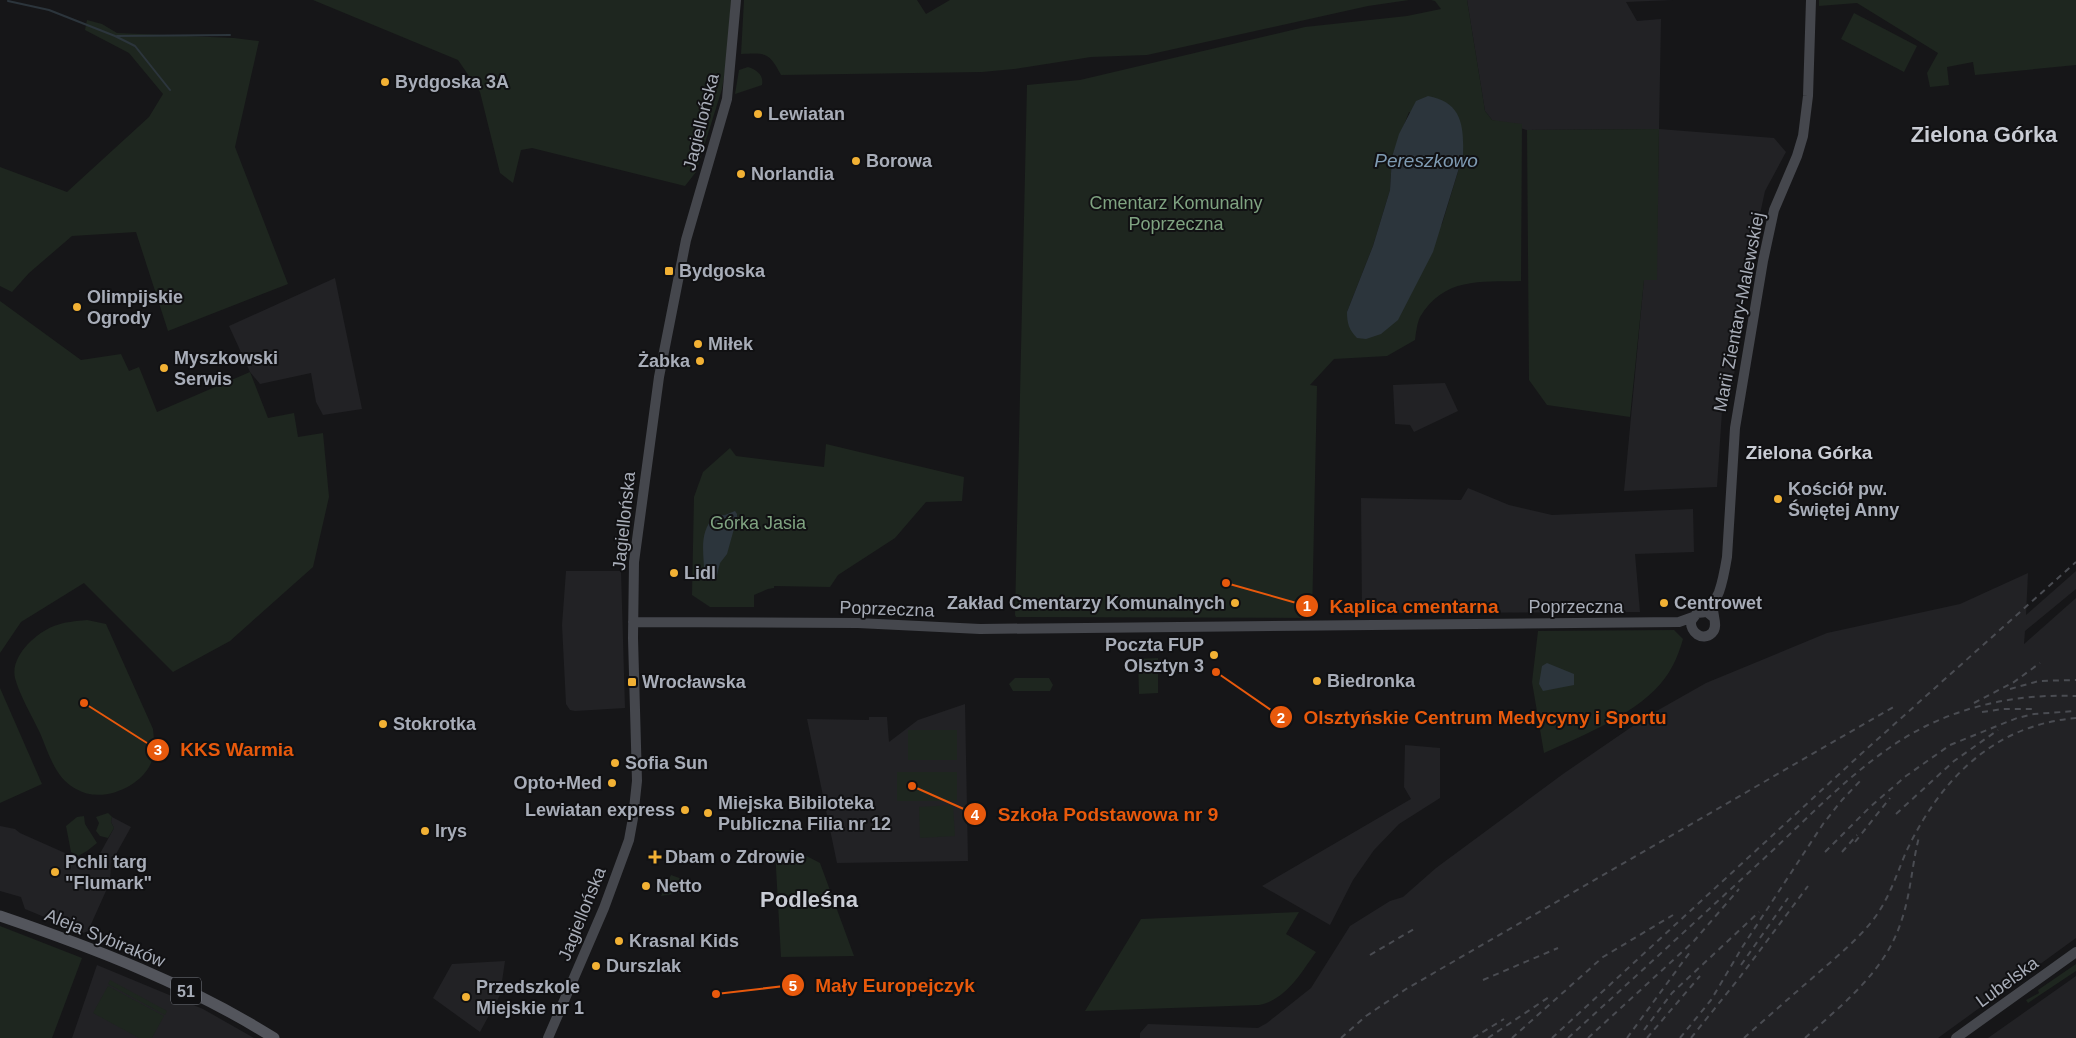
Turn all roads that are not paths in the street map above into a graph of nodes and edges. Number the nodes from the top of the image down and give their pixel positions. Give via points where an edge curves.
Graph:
1 (736, 0) edge
2 (1811, 0) edge
3 (1714, 604) junction
4 (1698, 614) junction
5 (1713, 617) junction
6 (633, 622) junction
7 (1679, 622) junction
8 (1692, 630) junction
9 (0, 916) edge
10 (2076, 952) edge
11 (274, 1038) edge
12 (548, 1038) edge
13 (1956, 1038) edge

1 - 6 street, Jagiellońska via 727,99 686,240 654,406 634,562
2 - 3 street, Marii Zientary-Malewskiej via 1808,96 1803,136 1768,233 1734,428 1727,557
3 - 4 street
3 - 5 street, Marii Zientary-Malewskiej
4 - 5 street via 1707,612
4 - 7 street, Poprzeczna
4 - 8 street via 1691,623
5 - 8 street, Marii Zientary-Malewskiej via 1715,625 1710,634 1700,636
6 - 7 street, Poprzeczna via 858,623 968,629
6 - 12 street, Jagiellońska via 637,781 629,840 604,908
7 - 8 street
9 - 11 main road, Aleja Sybiraków / 51 via 108,956 226,1010
10 - 13 street, Lubelska

